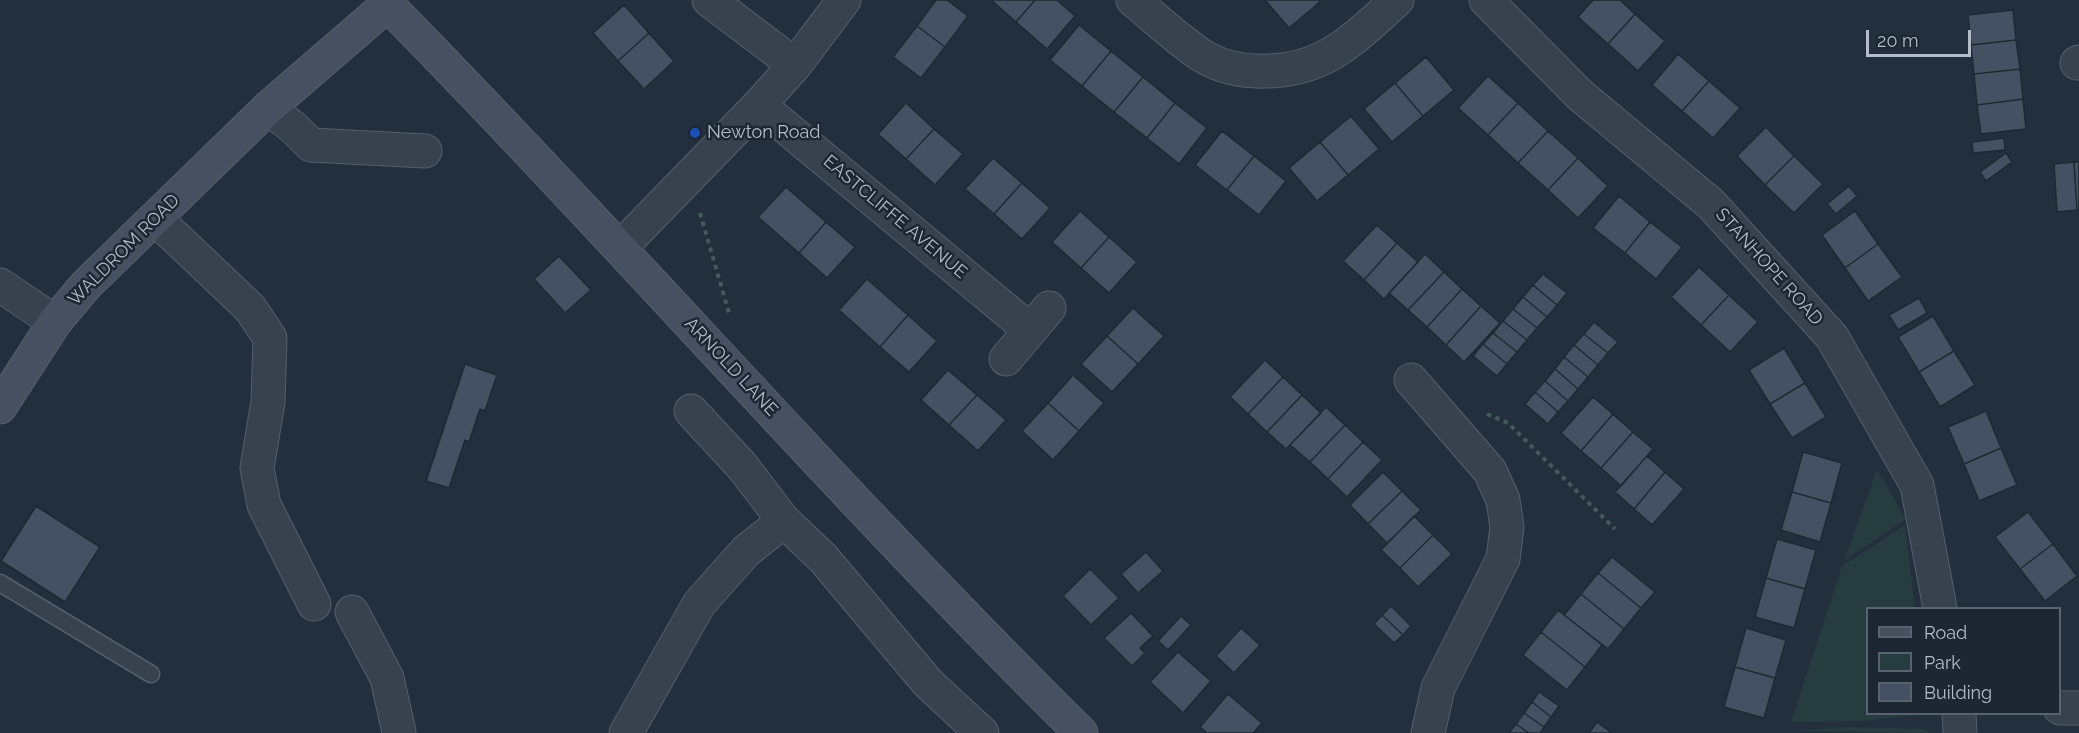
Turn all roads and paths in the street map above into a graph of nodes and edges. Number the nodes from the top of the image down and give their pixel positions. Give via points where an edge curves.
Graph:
1 (709, 0) edge
2 (844, 0) edge
3 (1133, 0) edge
4 (1397, 0) edge
5 (1486, 0) edge
6 (385, 2) edge
7 (795, 65) junction
8 (759, 105) junction
9 (268, 108) junction
10 (425, 152) dead end
11 (700, 211) dead end
12 (155, 218) junction
13 (620, 248) junction
14 (0, 285) edge
15 (55, 322) junction
16 (721, 356) junction
17 (1006, 359) dead end
18 (1411, 380) dead end
19 (0, 407) edge
20 (1476, 409) dead end
21 (691, 411) dead end
22 (784, 521) junction
23 (1615, 529) dead end
24 (0, 583) edge
25 (314, 604) dead end
26 (1940, 607) edge
27 (352, 612) dead end
28 (151, 674) dead end
29 (2061, 708) edge
30 (2079, 708) edge
31 (1959, 715) edge
32 (399, 733) edge
33 (626, 733) edge
34 (982, 733) edge
35 (1082, 733) edge
36 (1428, 733) edge
37 (1960, 733) edge

1 - 7 street
2 - 7 street
3 - 4 street via 1202,56 1229,68 1264,72 1292,68 1329,55
5 - 26 street, STANHOPE ROAD via 1580,95 1711,204 1832,337 1917,485
6 - 9 street, WALDROM ROAD
6 - 13 street, ARNOLD LANE
7 - 8 street
8 - 13 street
8 - 17 street, EASTCLIFFE AVENUE via 1040,319
9 - 10 street via 311,145
9 - 12 street, WALDROM ROAD
11 - 16 path via 733,326
12 - 15 street, WALDROM ROAD via 86,285
12 - 25 street via 250,308 270,338 268,402 256,468 264,505
13 - 16 street, ARNOLD LANE
14 - 15 street
15 - 19 street, WALDROM ROAD
16 - 35 street, ARNOLD LANE via 967,620
18 - 36 street via 1490,471 1503,500 1507,527 1503,559 1438,688
20 - 23 path via 1508,423
21 - 22 street via 742,466
22 - 33 street via 746,551 699,604
22 - 34 street via 823,558 928,683
24 - 28 lane
27 - 32 street via 387,678
29 - 30 street
31 - 37 street

